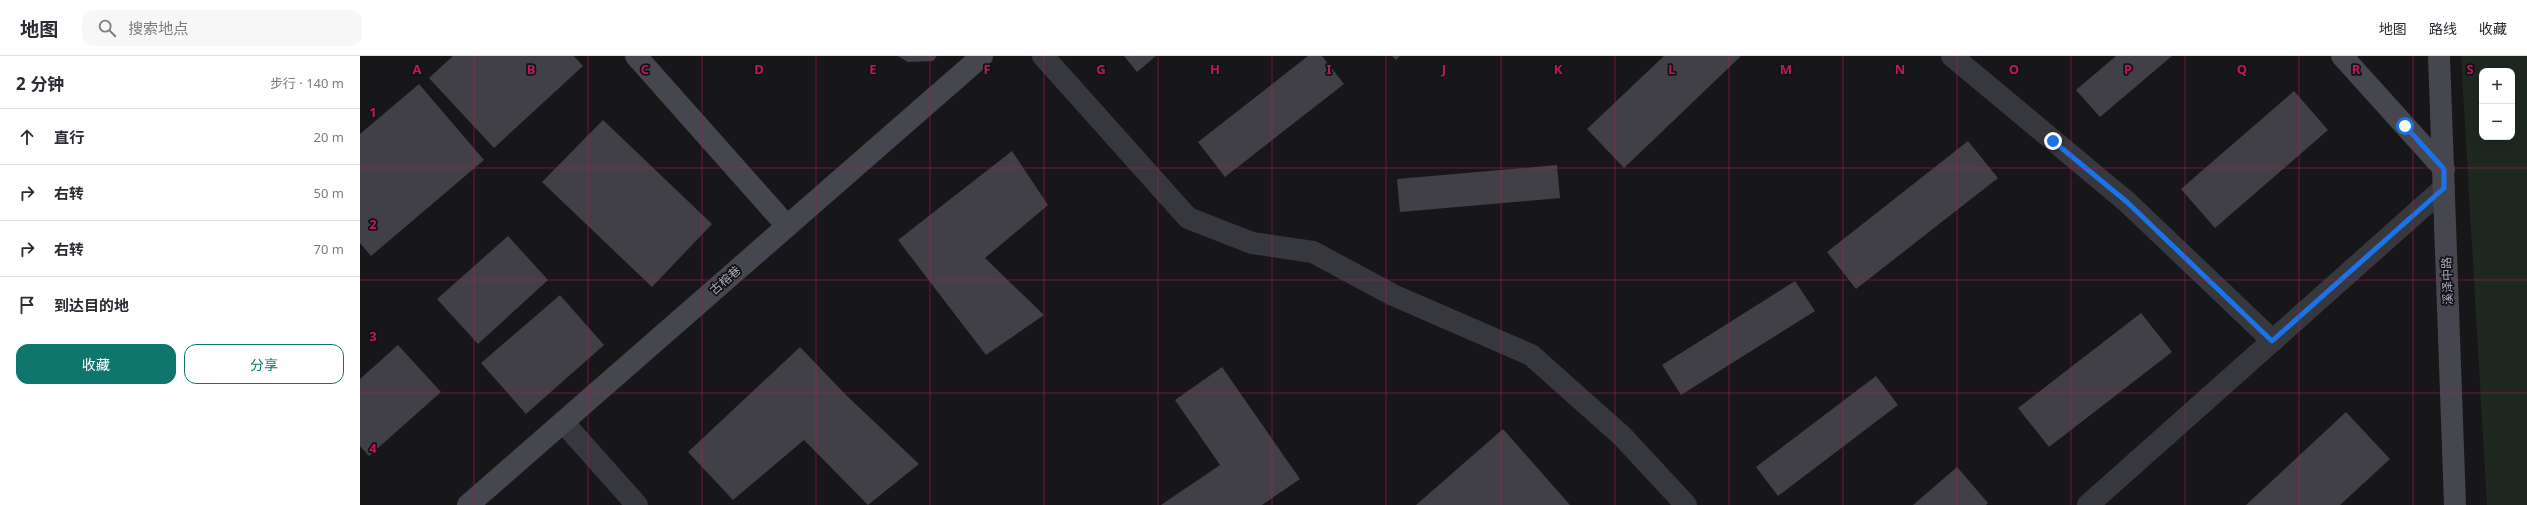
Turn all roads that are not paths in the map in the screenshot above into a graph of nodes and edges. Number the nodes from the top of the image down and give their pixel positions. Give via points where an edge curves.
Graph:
1 (636, 56) edge
2 (982, 56) edge
3 (1043, 56) edge
4 (1952, 56) edge
5 (2342, 56) edge
6 (2439, 56) edge
7 (2444, 178) junction
8 (787, 226) junction
9 (2272, 341) junction
10 (563, 422) junction
11 (468, 505) edge
12 (637, 505) edge
13 (1686, 505) edge
14 (2088, 505) edge
15 (2455, 505) edge

1 - 8 street
2 - 8 street, 古榕巷
3 - 13 street via 1188,218 1252,243 1313,252 1393,295 1531,355 1622,436
4 - 9 street via 2127,202
5 - 7 street
6 - 7 street, 溪泽中路
7 - 9 street
7 - 15 street, 溪泽中路
8 - 10 street, 古榕巷
9 - 14 street
10 - 11 street, 古榕巷
10 - 12 street

